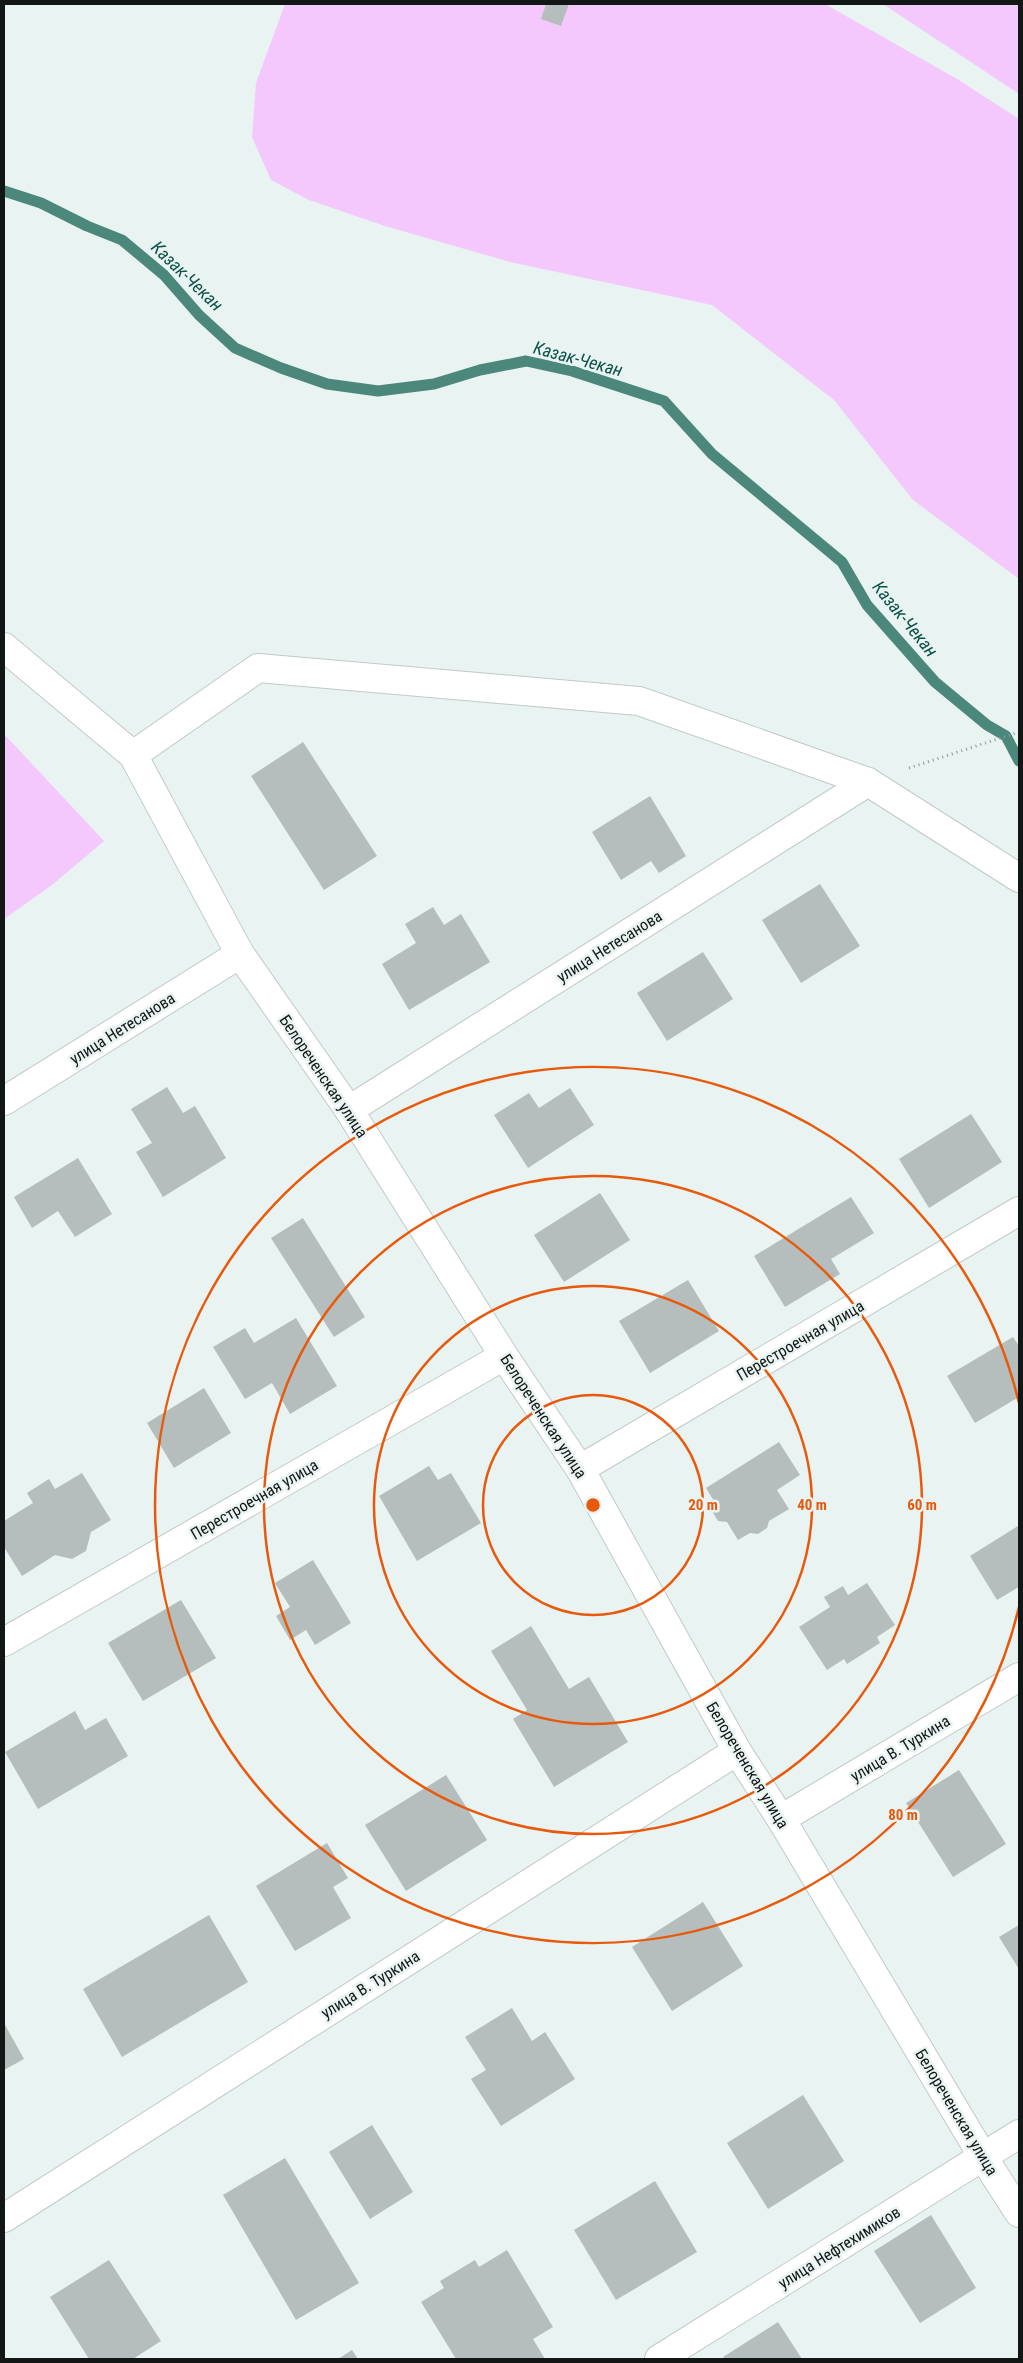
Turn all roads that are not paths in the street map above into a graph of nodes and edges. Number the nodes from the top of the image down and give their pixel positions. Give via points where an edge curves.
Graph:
1 (4, 647) edge
2 (133, 755) junction
3 (868, 782) junction
4 (1019, 878) edge
5 (240, 954) junction
6 (4, 1101) edge
7 (349, 1110) junction
8 (1019, 1211) edge
9 (504, 1356) junction
10 (580, 1469) junction
11 (4, 1642) edge
12 (1019, 1677) edge
13 (737, 1751) junction
14 (781, 1819) junction
15 (1019, 2134) edge
16 (983, 2157) junction
17 (1019, 2213) edge
18 (4, 2218) edge
19 (660, 2359) edge

1 - 2 street
2 - 3 street via 258,668 639,701
2 - 5 street, Белореченская улица
3 - 4 street
3 - 7 street, улица Нетесанова
5 - 6 street, улица Нетесанова
5 - 7 street, Белореченская улица
7 - 9 street, Белореченская улица
8 - 10 street, Перестроечная улица
9 - 10 street, Белореченская улица
9 - 11 street, Перестроечная улица
10 - 13 street, Белореченская улица
12 - 14 street, улица В. Туркина
13 - 14 street, Белореченская улица
13 - 18 street, улица В. Туркина
14 - 16 street, Белореченская улица
15 - 16 street, улица Нефтехимиков
16 - 17 street, Белореченская улица
16 - 19 street, улица Нефтехимиков

